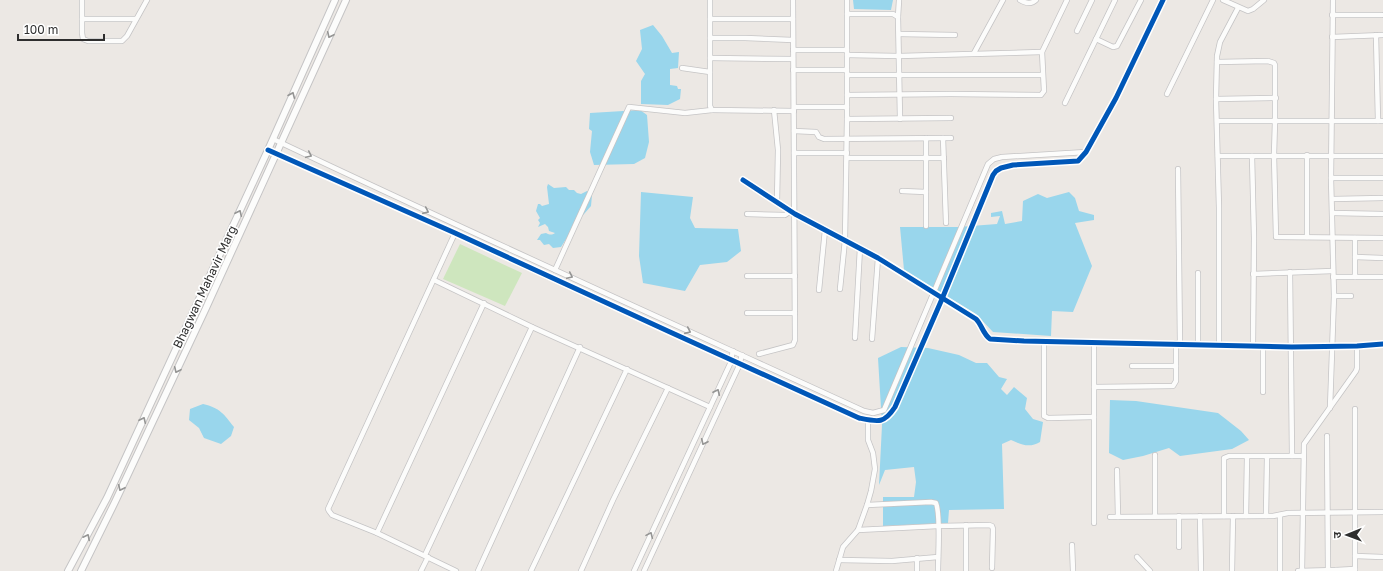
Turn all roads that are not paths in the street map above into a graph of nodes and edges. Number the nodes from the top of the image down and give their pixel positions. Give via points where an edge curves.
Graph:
1 (82, 0) edge
2 (147, 0) edge
3 (335, 0) edge
4 (346, 0) edge
5 (710, 0) edge
6 (793, 0) edge
7 (847, 0) edge
8 (899, 0) edge
9 (1003, 0) edge
10 (1020, 0) edge
11 (1036, 0) edge
12 (1067, 0) edge
13 (1092, 0) edge
14 (1115, 0) edge
15 (1141, 0) edge
16 (1163, 0) edge
17 (1213, 0) edge
18 (1224, 0) edge
19 (1264, 0) edge
20 (1333, 0) edge
21 (1238, 8) junction
22 (847, 14) junction
23 (1332, 15) junction
24 (1382, 15) dead end
25 (898, 17) junction
26 (136, 19) junction
27 (710, 19) junction
28 (793, 19) junction
29 (82, 20) junction
30 (1077, 31) dead end
31 (899, 34) junction
32 (955, 34) dead end
33 (1376, 35) junction
34 (1383, 35) edge
35 (1332, 37) junction
36 (710, 38) junction
37 (1096, 39) junction
38 (793, 40) junction
39 (793, 50) junction
40 (1042, 52) junction
41 (847, 53) junction
42 (974, 53) junction
43 (899, 56) junction
44 (710, 58) junction
45 (793, 60) junction
46 (1217, 62) junction
47 (682, 68) dead end
48 (793, 70) junction
49 (847, 70) junction
50 (710, 72) junction
51 (847, 75) junction
52 (900, 75) junction
53 (1042, 75) junction
54 (900, 94) junction
55 (1167, 94) dead end
56 (847, 95) junction
57 (1276, 98) junction
58 (1216, 99) junction
59 (1065, 103) dead end
60 (847, 107) junction
61 (794, 109) junction
62 (712, 110) junction
63 (774, 110) junction
64 (951, 118) dead end
65 (847, 119) junction
66 (900, 119) junction
67 (1217, 121) junction
68 (1275, 121) junction
69 (1332, 121) junction
70 (1380, 121) edge
71 (794, 131) junction
72 (847, 138) junction
73 (926, 138) junction
74 (943, 138) junction
75 (951, 138) dead end
76 (273, 139) junction
77 (281, 142) junction
78 (268, 150) junction
79 (1086, 152) junction
80 (794, 153) junction
81 (276, 154) junction
82 (1274, 155) junction
83 (1307, 155) junction
84 (1332, 155) junction
85 (847, 156) junction
86 (1218, 156) junction
87 (1252, 156) junction
88 (1383, 156) edge
89 (926, 158) junction
90 (944, 158) junction
91 (1178, 169) dead end
92 (1332, 178) junction
93 (1383, 178) edge
94 (743, 180) dead end
95 (902, 191) dead end
96 (926, 192) junction
97 (1383, 198) edge
98 (1333, 199) junction
99 (777, 202) junction
100 (793, 212) junction
101 (1333, 213) junction
102 (747, 214) dead end
103 (1383, 214) edge
104 (946, 223) dead end
105 (926, 226) dead end
106 (825, 230) junction
107 (456, 234) junction
108 (1307, 238) junction
109 (1333, 238) junction
110 (1355, 238) junction
111 (1383, 238) edge
112 (845, 240) junction
113 (860, 248) junction
114 (1355, 257) junction
115 (878, 258) junction
116 (1383, 258) edge
117 (555, 270) junction
118 (1334, 271) junction
119 (1290, 272) junction
120 (1198, 273) dead end
121 (1253, 274) junction
122 (747, 276) dead end
123 (795, 276) junction
124 (1333, 277) junction
125 (1355, 277) junction
126 (1383, 277) edge
127 (434, 280) junction
128 (840, 289) dead end
129 (819, 290) dead end
130 (934, 293) junction
131 (1334, 296) junction
132 (1351, 296) dead end
133 (942, 299) junction
134 (484, 303) junction
135 (747, 313) dead end
136 (795, 313) junction
137 (532, 326) junction
138 (855, 338) dead end
139 (872, 339) dead end
140 (1044, 341) junction
141 (1094, 342) junction
142 (1178, 344) junction
143 (1198, 344) junction
144 (1383, 344) edge
145 (1219, 345) junction
146 (1253, 346) junction
147 (1263, 346) junction
148 (1331, 346) junction
149 (1357, 346) junction
150 (580, 347) junction
151 (1292, 347) junction
152 (733, 351) junction
153 (759, 354) dead end
154 (742, 355) junction
155 (730, 360) junction
156 (739, 363) junction
157 (1132, 366) dead end
158 (1176, 366) junction
159 (627, 369) junction
160 (1094, 387) junction
161 (668, 388) junction
162 (1263, 392) dead end
163 (710, 407) junction
164 (1330, 408) junction
165 (1355, 409) dead end
166 (868, 412) junction
167 (1094, 417) junction
168 (868, 420) junction
169 (1327, 436) dead end
170 (1155, 455) dead end
171 (1247, 456) junction
172 (1267, 456) junction
173 (1292, 456) junction
174 (1303, 456) junction
175 (1117, 470) dead end
176 (868, 505) junction
177 (1303, 512) junction
178 (1327, 512) junction
179 (1355, 512) junction
180 (1383, 512) edge
181 (1280, 515) junction
182 (1155, 516) junction
183 (1179, 516) junction
184 (1200, 516) junction
185 (1224, 516) junction
186 (1233, 516) junction
187 (1246, 516) junction
188 (1266, 516) junction
189 (1110, 517) dead end
190 (1118, 517) junction
191 (1094, 523) dead end
192 (966, 525) junction
193 (938, 526) junction
194 (858, 530) junction
195 (377, 533) junction
196 (1072, 545) dead end
197 (1179, 547) dead end
198 (427, 556) junction
199 (1355, 556) junction
200 (938, 557) junction
201 (1137, 557) dead end
202 (1383, 557) edge
203 (917, 558) junction
204 (839, 560) junction
205 (992, 568) dead end
206 (1328, 570) junction
207 (1336, 570) edge
208 (1355, 570) edge
209 (68, 571) edge
210 (80, 571) edge
211 (422, 571) edge
212 (456, 571) edge
213 (478, 571) edge
214 (532, 571) edge
215 (581, 571) edge
216 (634, 571) edge
217 (644, 571) edge
218 (836, 571) edge
219 (917, 571) edge
220 (938, 571) edge
221 (966, 571) edge
222 (1073, 571) edge
223 (1150, 571) edge
224 (1201, 571) edge
225 (1232, 571) edge
226 (1280, 571) edge
227 (1298, 571) edge
228 (1302, 571) edge

1 - 29 street
2 - 26 street
76 -> 3 main road, Bhagwan Mahavir Marg
4 -> 77 main road, Bhagwan Mahavir Marg
5 - 27 street
6 - 28 street
7 - 22 street
8 - 25 street
9 - 42 street
10 - 11 street via 1028,3
12 - 40 street
13 - 30 street
14 - 37 street
15 - 37 street via 1117,46 1113,47
16 - 79 street via 1116,98
17 - 55 street
18 - 21 street
19 - 21 street via 1251,11
20 - 23 street
21 - 46 street via 1220,42
22 - 25 street via 893,14
22 - 41 street
23 - 24 street
23 - 35 street
25 - 31 street
26 - 29 street
26 - 29 street via 125,39 118,41 85,40 82,37
27 - 28 street
27 - 36 street
28 - 38 street
31 - 32 street
31 - 43 street
33 - 34 street
33 - 35 street
33 - 70 street
35 - 69 street
36 - 38 street
36 - 44 street
37 - 59 street
38 - 39 street
39 - 41 street
39 - 45 street
40 - 42 street
40 - 53 street
41 - 43 street
41 - 49 street
42 - 43 street
43 - 52 street
44 - 45 street
44 - 50 street
45 - 48 street
46 - 57 street via 1274,63
46 - 58 street
47 - 50 street
48 - 49 street
48 - 61 street
49 - 51 street
50 - 62 street
51 - 52 street
51 - 56 street
52 - 53 street
52 - 54 street
53 - 54 street via 1044,91 1039,95
54 - 56 street
54 - 66 street
56 - 60 street
57 - 58 street
57 - 68 street
58 - 67 street
60 - 61 street
60 - 65 street
61 - 63 street
61 - 71 street
62 - 63 street
62 - 117 street via 685,113 628,107
63 - 99 street via 778,150
64 - 66 street
65 - 66 street
65 - 72 street
67 - 68 street
67 - 86 street
68 - 69 street
68 - 82 street
69 - 70 street
69 - 84 street
71 - 72 street via 816,132 824,139
71 - 80 street
72 - 73 street
72 - 85 street
73 - 74 street
73 - 89 street
74 - 75 street
74 - 90 street
76 - 77 street
76 - 78 main road, Bhagwan Mahavir Marg
77 - 81 main road, Bhagwan Mahavir Marg
77 -> 117 street
78 - 81 street
209 -> 78 main road, Bhagwan Mahavir Marg via 107,498
79 - 130 street via 1002,157 988,164
79 - 133 street via 1078,161 1013,165 996,171
80 - 85 street
80 - 100 street
81 - 107 street
81 -> 210 main road, Bhagwan Mahavir Marg via 115,502
82 - 83 street
82 - 87 street
82 - 108 street via 1276,237
83 - 84 street
83 - 108 street
84 - 88 street
84 - 92 street
85 - 89 street
85 - 112 street
86 - 87 street
86 - 145 street
87 - 121 street
89 - 90 street
89 - 96 street
90 - 104 street
91 - 142 street
92 - 93 street
92 - 98 street
94 - 99 street
95 - 96 street
96 - 105 street
97 - 98 street
98 - 101 street
99 - 100 street
100 - 102 street via 785,215
100 - 106 street
100 - 123 street
101 - 103 street
101 - 109 street
106 - 112 street
106 - 129 street
107 - 127 street
107 - 155 street
108 - 109 street
109 - 110 street
109 - 118 street
110 - 111 street
110 - 114 street
112 - 113 street
112 - 128 street
113 - 115 street
113 - 138 street
114 - 116 street
114 - 125 street
115 - 130 street
115 - 139 street
117 -> 152 street
118 - 119 street
118 - 124 street
119 - 121 street
119 - 151 street
120 - 143 street
121 - 146 street
122 - 123 street
123 - 136 street
124 - 125 street
124 - 131 street
125 - 126 street
127 - 134 street
127 - 195 street via 328,509 332,515
130 - 133 street
130 - 166 street via 884,410
131 - 132 street
131 - 148 street
133 - 140 street via 976,319 990,339
133 - 168 street via 889,417 877,421
134 - 137 street
134 - 195 street
135 - 136 street
136 - 153 street via 793,345
137 - 150 street
137 - 198 street
140 - 141 street
140 - 167 street via 1044,416
141 - 142 street
141 - 160 street
142 - 143 street
142 - 158 street
143 - 145 street
144 - 149 street
145 - 146 street
146 - 147 street
147 - 151 street
147 - 162 street
148 - 149 street
148 - 151 street
148 - 164 street
149 - 164 street via 1357,368
150 - 159 street
150 - 213 street
151 - 173 street
152 - 154 street
152 - 155 street
154 - 156 street
154 - 166 street
155 - 156 street
163 -> 155 street
156 - 168 street
156 -> 217 street
157 - 158 street
158 - 160 street via 1174,386
159 - 161 street
159 - 214 street
160 - 167 street
161 - 163 street
161 - 215 street
216 -> 163 street
164 - 174 street via 1304,444
165 - 179 street
166 - 168 street
167 - 191 street
168 - 176 street via 868,440 873,453 874,469
169 - 178 street
170 - 182 street
171 - 172 street
171 - 185 street via 1224,458
171 - 187 street
172 - 173 street
172 - 188 street
173 - 174 street
174 - 177 street
175 - 190 street
176 - 193 street via 934,502 937,505
176 - 194 street
177 - 178 street
177 - 181 street
177 - 228 street
178 - 179 street
178 - 206 street
179 - 180 street
179 - 199 street
181 - 188 street
181 - 226 street
182 - 183 street
182 - 190 street
183 - 184 street
183 - 197 street
184 - 185 street
184 - 224 street
185 - 186 street
186 - 187 street
186 - 225 street
187 - 188 street
189 - 190 street
192 - 193 street
192 - 205 street via 992,526
192 - 221 street
193 - 194 street
193 - 200 street
194 - 204 street via 843,547
195 - 198 street
196 - 222 street
198 - 211 street
198 - 212 street
199 - 202 street
199 - 208 street
200 - 203 street
200 - 220 street
201 - 223 street
203 - 204 street via 892,561
203 - 219 street
204 - 218 street
206 - 207 street
206 - 228 street
207 - 208 street
227 - 228 street

